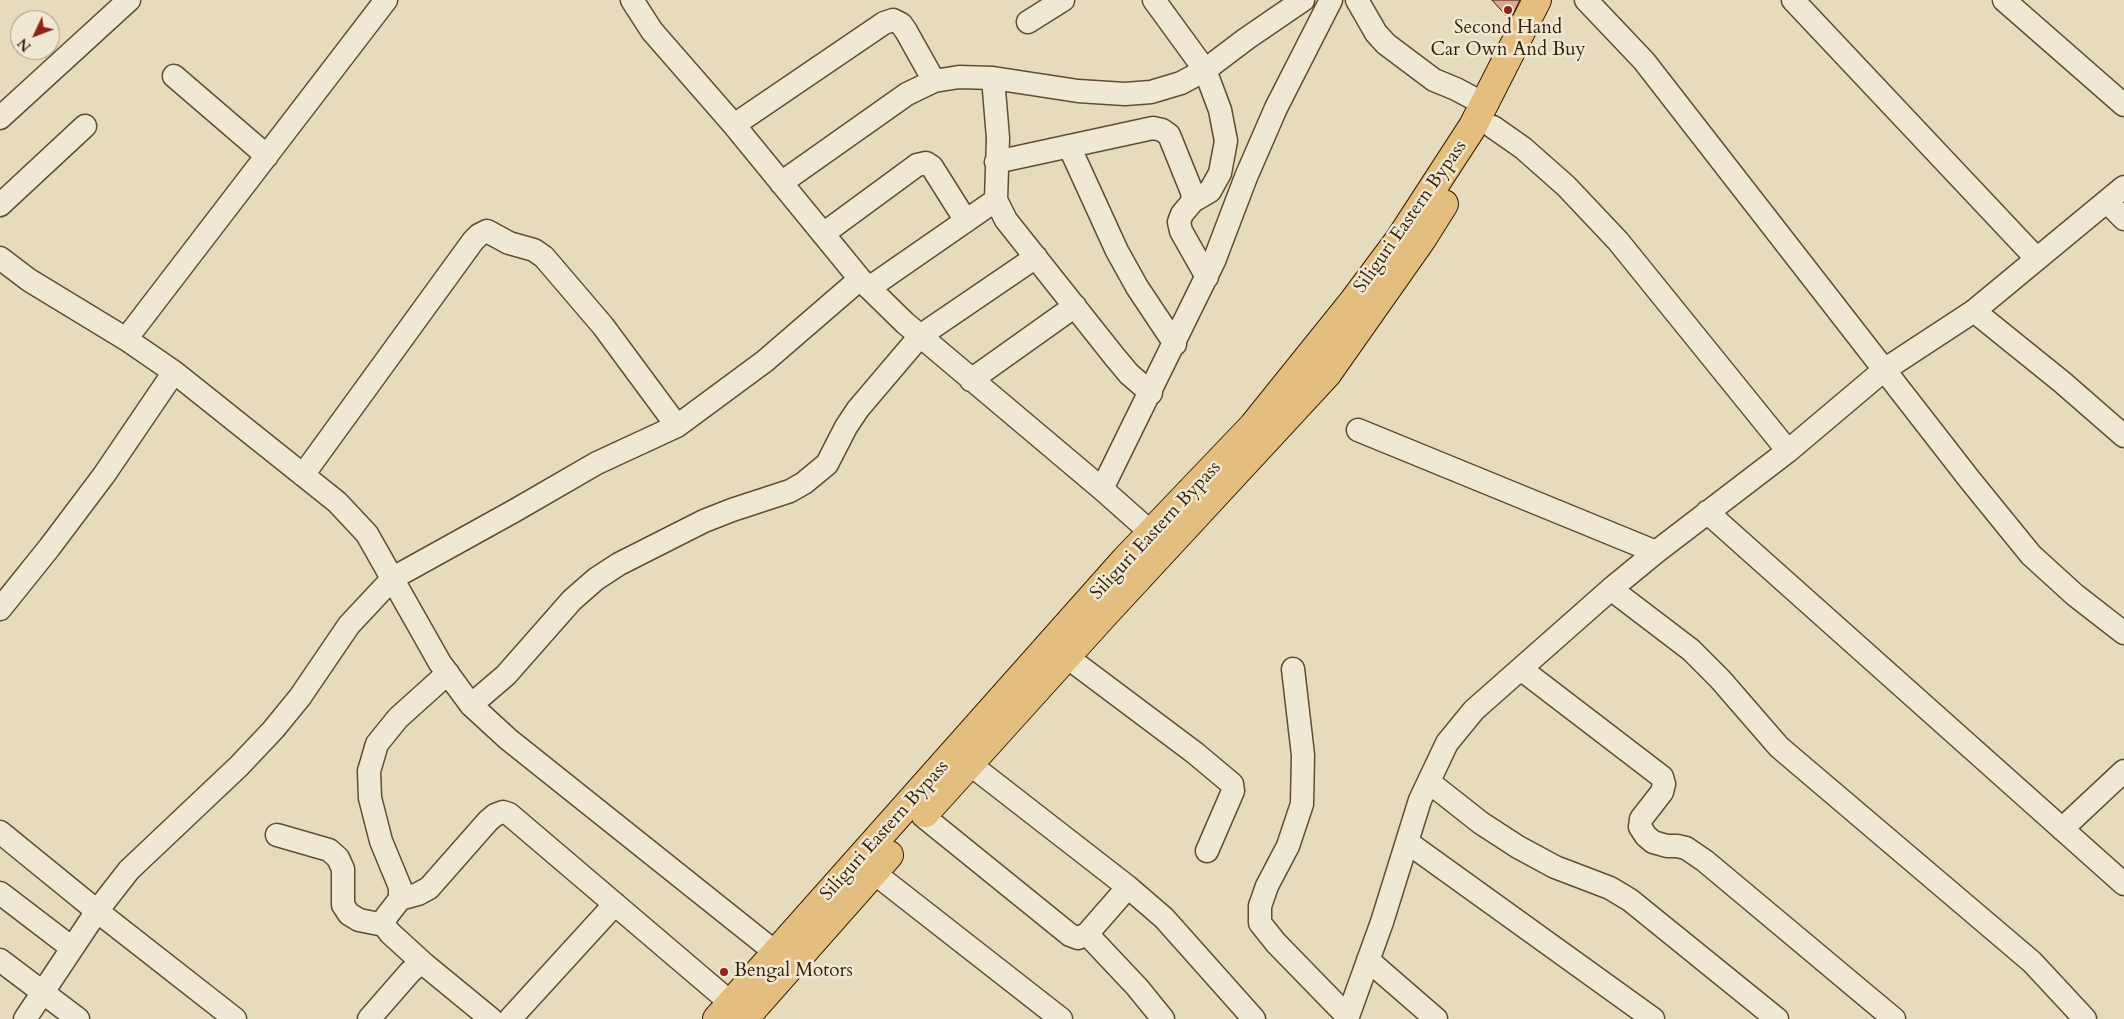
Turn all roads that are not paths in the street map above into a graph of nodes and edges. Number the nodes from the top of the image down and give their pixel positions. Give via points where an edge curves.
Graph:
1 (129, 0) edge
2 (386, 0) edge
3 (632, 0) edge
4 (1063, 0) edge
5 (1154, 0) edge
6 (1303, 0) edge
7 (1331, 0) edge
8 (1357, 0) edge
9 (1537, 0) edge
10 (1556, 0) edge
11 (1586, 0) edge
12 (1793, 0) edge
13 (2004, 0) edge
14 (1028, 22) dead end
15 (1205, 70) junction
16 (174, 76) dead end
17 (993, 78) junction
18 (934, 81) junction
19 (2124, 105) edge
20 (1489, 116) junction
21 (0, 118) edge
22 (734, 125) junction
23 (85, 126) dead end
24 (1069, 146) junction
25 (267, 156) junction
26 (996, 162) junction
27 (782, 183) junction
28 (2124, 187) edge
29 (996, 200) junction
30 (1192, 201) junction
31 (2107, 202) junction
32 (0, 205) edge
33 (2124, 219) edge
34 (966, 221) junction
35 (823, 234) junction
36 (1036, 257) junction
37 (0, 258) edge
38 (2036, 259) junction
39 (1207, 277) junction
40 (865, 284) junction
41 (1075, 306) junction
42 (1974, 311) junction
43 (920, 336) junction
44 (126, 339) junction
45 (1176, 344) junction
46 (1884, 370) junction
47 (174, 372) junction
48 (971, 380) junction
49 (1151, 393) junction
50 (677, 426) junction
51 (1358, 430) dead end
52 (2124, 436) edge
53 (1788, 452) junction
54 (303, 475) junction
55 (1102, 489) junction
56 (1707, 512) junction
57 (1160, 541) junction
58 (1656, 552) junction
59 (393, 578) junction
60 (1611, 589) junction
61 (0, 609) edge
62 (417, 622) dead end
63 (2124, 633) edge
64 (1067, 657) junction
65 (444, 668) junction
66 (1293, 669) dead end
67 (1521, 669) junction
68 (471, 705) junction
69 (971, 765) junction
70 (2124, 771) edge
71 (1428, 782) junction
72 (923, 816) junction
73 (2062, 829) junction
74 (0, 832) edge
75 (277, 836) dead end
76 (1407, 842) junction
77 (1207, 851) dead end
78 (874, 872) junction
79 (2124, 884) edge
80 (1128, 887) junction
81 (0, 893) edge
82 (400, 899) junction
83 (615, 904) junction
84 (97, 911) junction
85 (384, 925) junction
86 (1087, 934) junction
87 (72, 948) junction
88 (783, 959) junction
89 (0, 960) edge
90 (1368, 960) junction
91 (424, 964) junction
92 (42, 993) junction
93 (731, 1014) edge
94 (1646, 1017) edge
95 (1348, 1018) edge
96 (25, 1019) edge
97 (78, 1019) edge
98 (235, 1019) edge
99 (369, 1019) edge
100 (492, 1019) edge
101 (510, 1019) edge
102 (1061, 1019) edge
103 (1163, 1019) edge
104 (1254, 1019) edge
105 (1436, 1019) edge
106 (1778, 1019) edge
107 (1894, 1019) edge
108 (2085, 1019) edge

1 - 21 street
2 - 25 street
3 - 22 street via 652,31
4 - 14 street
5 - 15 street
6 - 15 street
7 - 39 street via 1276,108
8 - 20 street via 1386,44 1434,80 1456,88
9 - 20 main road, Siliguri Eastern Bypass
10 - 20 main road, Siliguri Eastern Bypass via 1509,89
11 - 46 street via 1644,61
12 - 38 street
13 - 19 street
15 - 17 street via 1181,83 1151,92 1125,94 1078,91
15 - 30 street via 1220,110 1226,141 1220,173 1210,191
16 - 25 street
17 - 18 street via 959,77
17 - 26 street via 998,138
18 - 22 street via 906,30 893,20
18 - 27 street via 907,94
20 - 53 street via 1566,186 1618,241
20 - 57 main road, Siliguri Eastern Bypass via 1460,176 1422,239 1258,435
22 - 27 street
23 - 32 street
24 - 26 street
24 - 30 street via 1154,128 1162,130 1169,135 1192,192
24 - 45 street via 1117,252
25 - 44 street
26 - 29 street
27 - 35 street
28 - 31 street
29 - 34 street
29 - 36 street via 1006,220
30 - 39 street via 1179,222
31 - 33 street
31 - 38 street
34 - 35 street via 932,167 926,163 917,165
34 - 40 street
35 - 40 street
36 - 41 street
36 - 43 street
37 - 44 street via 29,280
38 - 42 street
39 - 45 street
40 - 43 street
40 - 50 street
41 - 48 street
41 - 49 street via 1129,374
42 - 46 street
42 - 52 street
43 - 48 street
43 - 68 street via 858,409 827,464 804,483 790,491 704,521 596,579 572,600 506,675
44 - 47 street
45 - 49 street
46 - 53 street
46 - 63 street via 2030,554
47 - 54 street
47 - 61 street via 104,476
48 - 55 street
49 - 55 street
50 - 54 street via 603,326 544,257 487,231 473,241
50 - 59 street via 596,463
51 - 58 street
53 - 56 street
54 - 59 street via 337,502 367,534
55 - 57 street
56 - 58 street
56 - 73 street
57 - 64 main road, Siliguri Eastern Bypass
57 - 88 main road, Siliguri Eastern Bypass via 1125,560
58 - 60 street
59 - 65 street
59 - 84 street via 349,625 300,697 273,730 129,870
60 - 67 street
60 - 108 street via 1691,650 1779,747 2032,962
62 - 65 street
64 - 69 main road, Siliguri Eastern Bypass
64 - 77 street via 1232,784 1233,791
65 - 68 street
65 - 82 street via 377,744 369,771 370,798 381,841 400,887
66 - 95 street via 1303,755 1302,804 1288,846 1267,886 1260,906 1260,923
67 - 71 street via 1474,710 1447,743
67 - 107 street via 1662,777 1662,792 1641,819 1640,827 1646,836 1653,842 1686,848 1705,861
68 - 88 street via 508,739
69 - 72 main road, Siliguri Eastern Bypass
69 - 80 street
70 - 73 street
71 - 76 street
71 - 106 street via 1518,847 1630,900
72 - 78 main road, Siliguri Eastern Bypass
72 - 86 street via 1070,935 1078,938
73 - 79 street
74 - 84 street
75 - 85 street via 329,850 343,869 343,905 349,914 359,920
76 - 90 street
76 - 94 street
78 - 88 main road, Siliguri Eastern Bypass
78 - 102 street
80 - 86 street
80 - 104 street via 1164,918
81 - 87 street
82 - 83 street via 429,888 488,821 503,812
82 - 85 street
83 - 93 street
83 - 101 street
84 - 87 street
84 - 98 street
85 - 91 street
86 - 103 street
87 - 92 street
88 - 93 main road, Siliguri Eastern Bypass
89 - 92 street
90 - 95 street
90 - 105 street
91 - 99 street via 410,972
91 - 100 street
92 - 96 street
92 - 97 street

